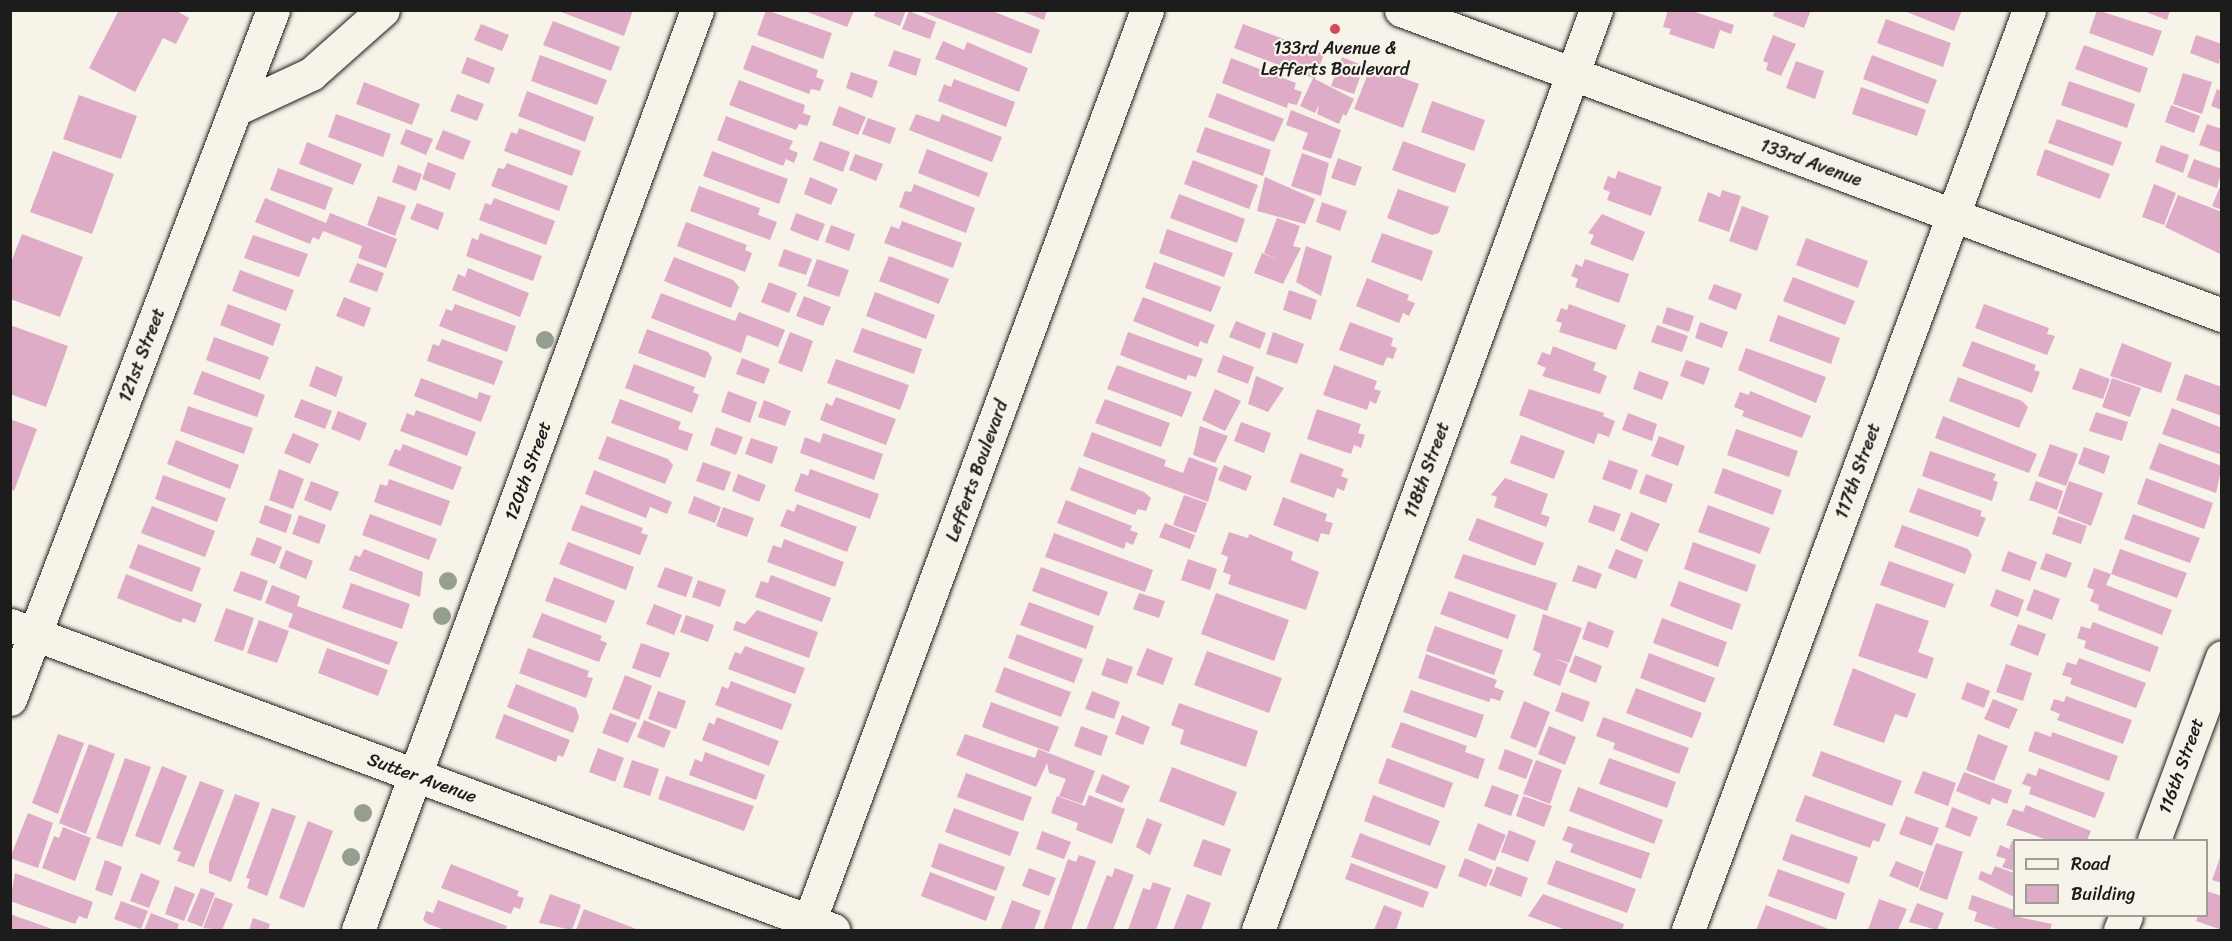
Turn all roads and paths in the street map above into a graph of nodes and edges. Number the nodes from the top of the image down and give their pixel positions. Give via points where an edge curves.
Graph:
1 (273, 10) edge
2 (383, 10) edge
3 (697, 10) edge
4 (1147, 10) edge
5 (1401, 10) edge
6 (1596, 10) edge
7 (2028, 10) edge
8 (1572, 75) junction
9 (238, 108) junction
10 (1953, 215) junction
11 (2222, 315) edge
12 (22, 630) edge
13 (2222, 657) edge
14 (10, 699) edge
15 (416, 776) junction
16 (2154, 839) edge
17 (816, 928) edge
18 (358, 930) edge
19 (1258, 930) edge
20 (1688, 930) edge

1 - 9 street, 121st Street
2 - 9 street via 311,74
3 - 15 street, 120th Street
4 - 17 street, Lefferts Boulevard
5 - 8 street, 133rd Avenue
6 - 8 street, 118th Street
7 - 10 street, 117th Street
8 - 10 street, 133rd Avenue
8 - 19 street, 118th Street
9 - 12 street, 121st Street
10 - 11 street, 133rd Avenue
10 - 20 street, 117th Street
12 - 14 street, 121st Street
12 - 15 street, Sutter Avenue
13 - 16 street, 116th Street
15 - 17 street, Sutter Avenue
15 - 18 street, 120th Street

